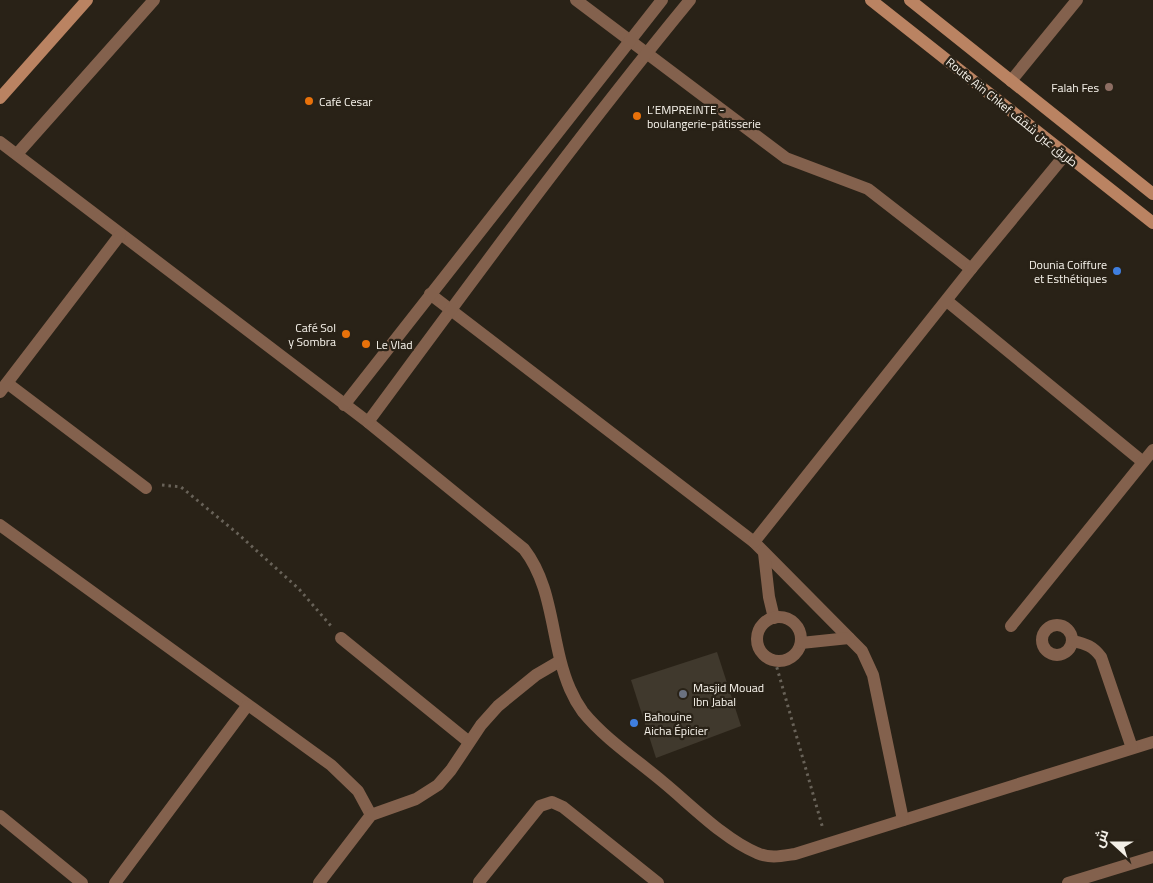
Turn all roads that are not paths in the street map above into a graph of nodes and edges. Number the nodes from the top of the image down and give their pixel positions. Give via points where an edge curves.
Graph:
1 (87, 0) edge
2 (154, 0) edge
3 (576, 0) edge
4 (662, 0) edge
5 (690, 0) edge
6 (871, 0) edge
7 (910, 0) edge
8 (1077, 0) edge
9 (629, 42) junction
10 (646, 54) junction
11 (1011, 81) junction
12 (0, 98) edge
13 (0, 142) edge
14 (17, 154) junction
15 (1065, 155) junction
16 (1153, 194) edge
17 (1153, 223) edge
18 (120, 235) junction
19 (971, 269) junction
20 (430, 294) junction
21 (947, 301) junction
22 (450, 310) junction
23 (4, 387) edge
24 (344, 405) junction
25 (368, 422) junction
26 (1153, 450) edge
27 (1143, 462) junction
28 (146, 488) road end
29 (0, 525) edge
30 (754, 542) junction
31 (764, 553) junction
32 (774, 618) junction
33 (1011, 626) dead end
34 (341, 638) road end
35 (849, 638) junction
36 (1073, 641) dead end
37 (801, 643) junction
38 (560, 661) junction
39 (247, 706) junction
40 (469, 742) junction
41 (1153, 742) edge
42 (1132, 748) junction
43 (371, 815) junction
44 (0, 816) edge
45 (903, 820) junction
46 (1153, 858) edge
47 (82, 883) edge
48 (115, 883) edge
49 (319, 883) edge
50 (479, 883) edge
51 (658, 883) edge
52 (1068, 883) edge

1 - 12 main road
2 - 14 street
3 - 9 street
4 - 9 street
5 - 10 street
6 - 15 main road, Route Aïn Chkef طريق عين شقف
7 - 11 main road, Route Aïn Chkef طريق عين شقف
8 - 11 street
9 - 10 street
9 - 20 street
10 - 19 street via 786,158 868,188
10 - 22 street
11 - 16 main road, Route Aïn Chkef طريق عين شقف
13 - 14 street
14 - 18 street
15 - 17 main road, Route Aïn Chkef طريق عين شقف
15 - 19 street
18 - 23 street
18 - 24 street
19 - 21 street
20 - 22 street
20 - 24 street
21 - 27 street
21 - 30 street
22 - 25 street
22 - 30 street
23 - 28 street
24 - 25 street
25 - 38 street via 524,549 541,579
26 - 27 street
27 - 33 street
29 - 39 street
30 - 31 street
31 - 32 street
31 - 35 street
32 - 37 street via 783,617 797,627
32 - 37 street via 766,621 757,636 761,652 775,661 792,658
34 - 40 street
35 - 37 street
35 - 45 street via 862,651 873,674
36 - 42 street via 1088,644 1100,657
38 - 40 street via 498,706
38 - 45 street via 570,690 583,712 610,738 733,838 758,854 774,857 795,854
39 - 43 street via 331,766 358,791
39 - 48 street
40 - 43 street via 438,785 416,800
41 - 42 street
42 - 45 street
43 - 49 street
44 - 47 street
46 - 52 street
50 - 51 street via 540,806 552,802 563,807

